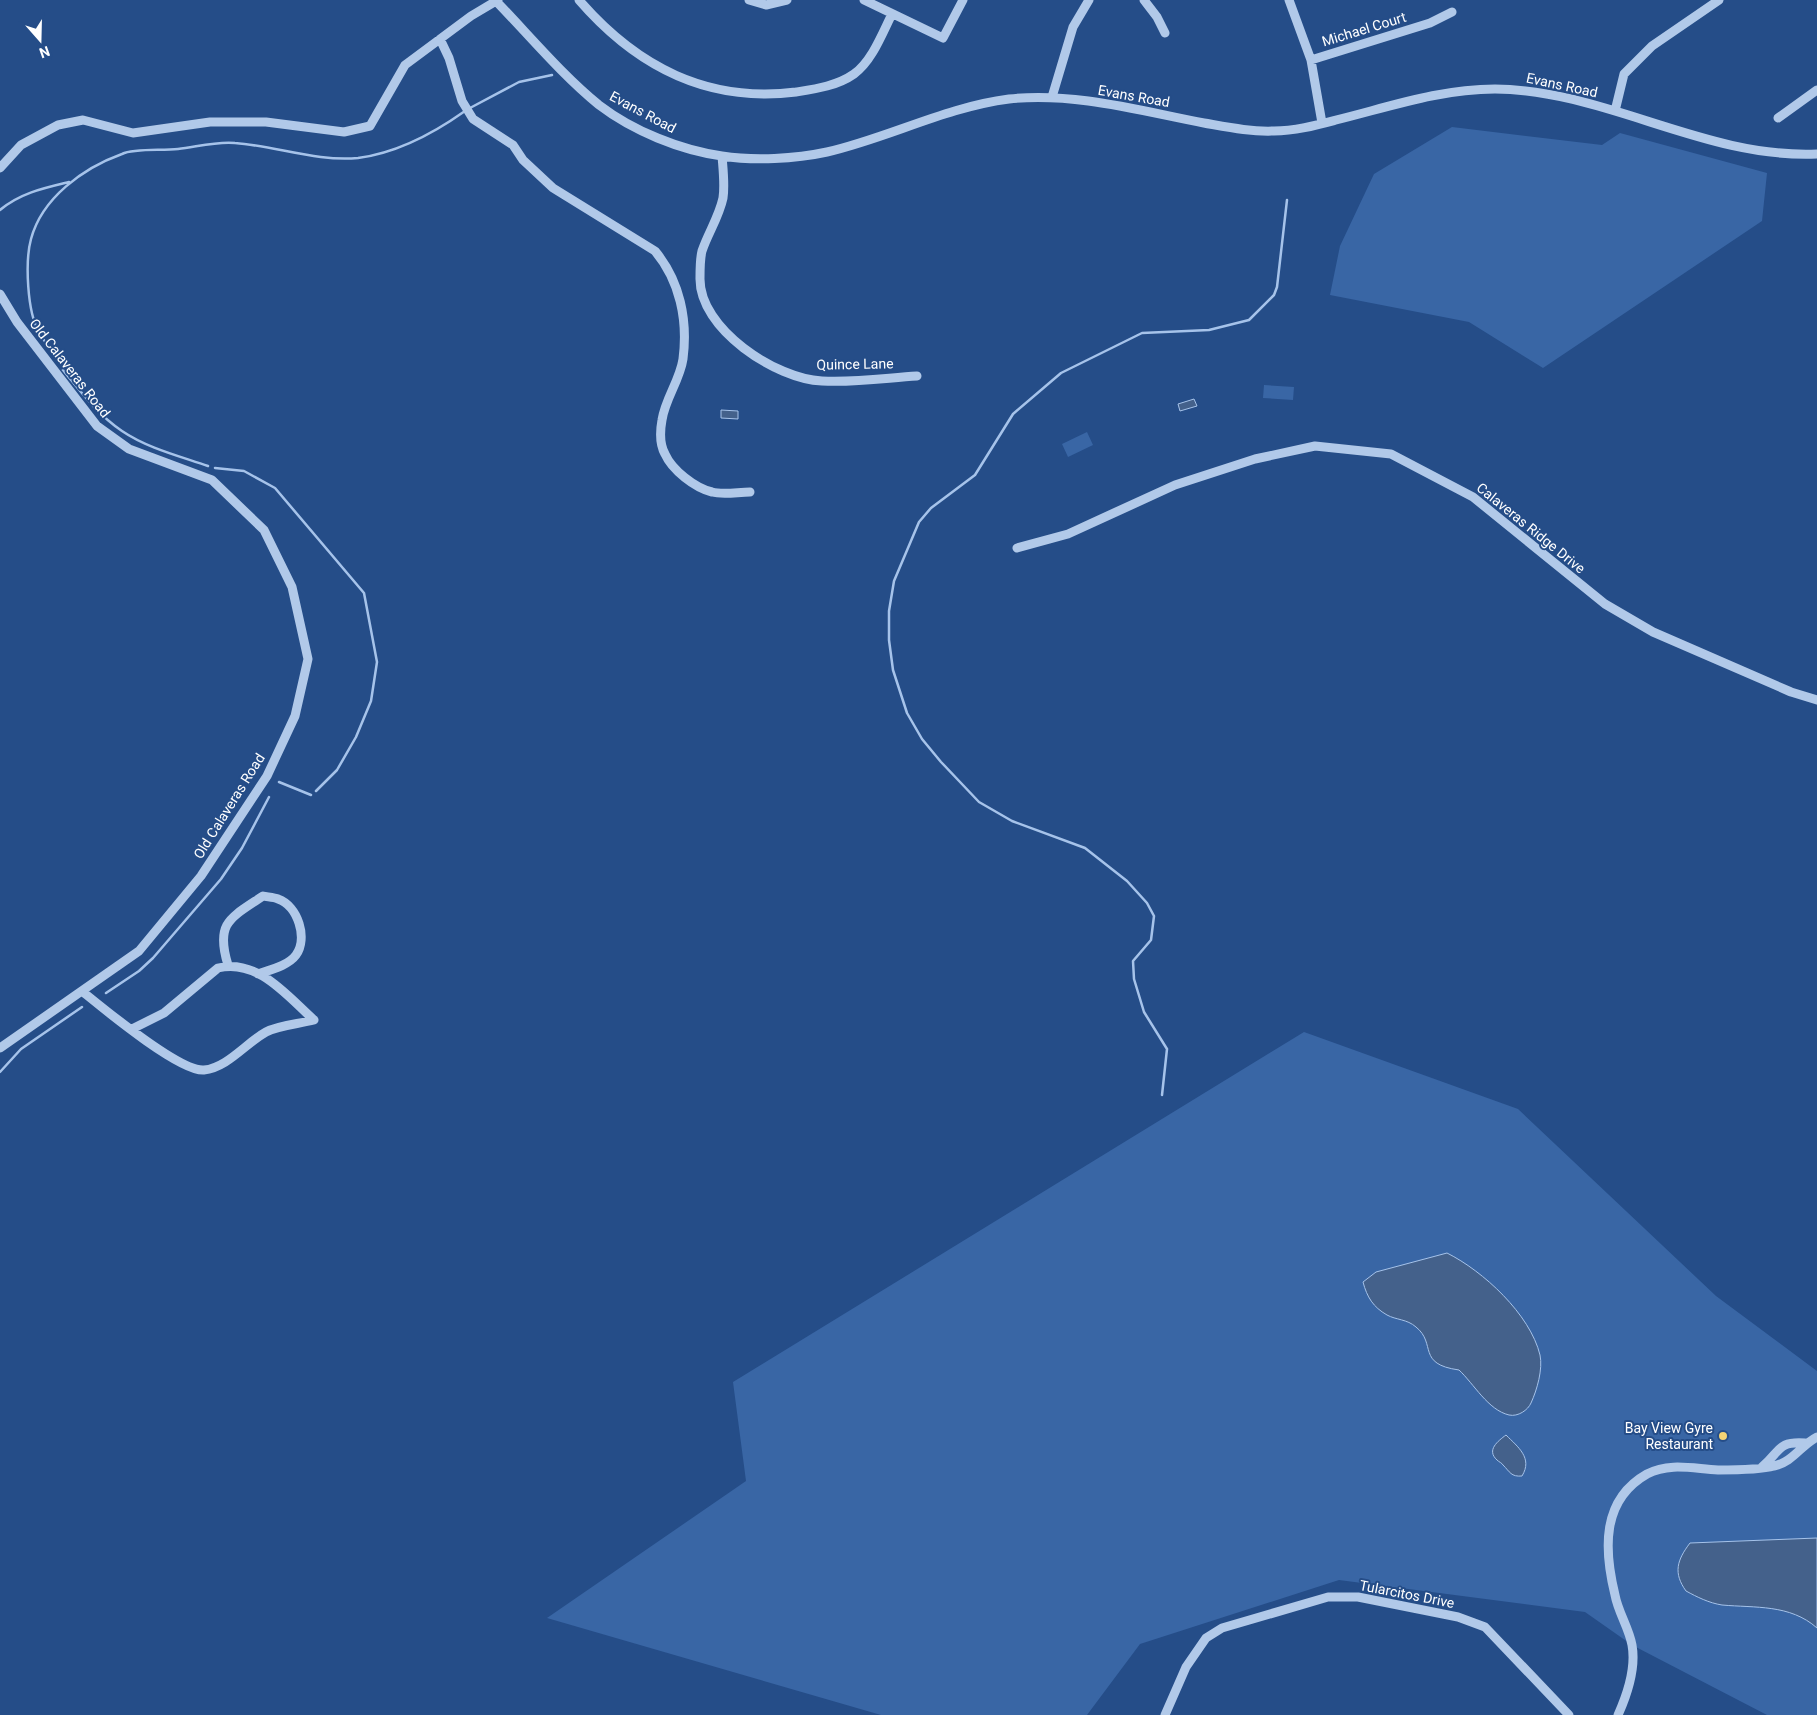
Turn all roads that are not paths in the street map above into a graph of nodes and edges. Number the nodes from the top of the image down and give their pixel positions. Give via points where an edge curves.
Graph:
1 (496, 0) edge
2 (579, 0) edge
3 (748, 0) edge
4 (787, 0) edge
5 (864, 0) edge
6 (963, 0) edge
7 (1089, 0) edge
8 (1144, 0) edge
9 (1289, 0) edge
10 (1719, 0) edge
11 (1452, 12) dead end
12 (892, 14) junction
13 (1165, 33) dead end
14 (440, 39) junction
15 (1311, 60) junction
16 (1817, 90) edge
17 (1052, 97) junction
18 (1615, 111) junction
19 (1778, 118) dead end
20 (1322, 124) junction
21 (1817, 154) edge
22 (722, 156) junction
23 (0, 168) edge
24 (0, 294) edge
25 (917, 376) dead end
26 (750, 492) dead end
27 (1017, 548) dead end
28 (1817, 700) edge
29 (228, 965) junction
30 (258, 974) junction
31 (83, 992) junction
32 (132, 1029) junction
33 (0, 1048) edge
34 (1817, 1437) edge
35 (1805, 1443) junction
36 (1762, 1467) junction
37 (1165, 1715) edge
38 (1569, 1715) edge
39 (1618, 1715) edge

1 - 14 street
1 - 22 street, Evans Road via 603,107 673,144
2 - 12 street via 610,32 663,70 714,89 759,95 835,84 854,74 866,63
3 - 4 street via 766,5
5 - 12 street
6 - 12 street via 942,38
7 - 17 street via 1073,27
8 - 13 street
9 - 15 street
10 - 18 street via 1652,46 1624,74
11 - 15 street, Michael Court via 1430,23
14 - 23 street via 405,65 370,126 344,132 266,122 210,122 133,133 84,120 58,125 21,146
14 - 26 street via 470,115 513,145 530,168 553,188 655,251 667,266 676,283 685,331 683,360 662,418 660,434 664,454 687,480 703,489 713,493
15 - 20 street
16 - 19 street
17 - 20 street, Evans Road via 1250,130 1274,131
17 - 22 street, Evans Road via 1008,99 963,110 828,152 798,156
18 - 20 street, Evans Road via 1530,90 1459,90
18 - 21 street, Evans Road via 1722,144 1789,155
22 - 25 street, Quince Lane via 723,196 702,252 700,280 706,304 724,331 754,356 789,374 821,381
24 - 31 street, Old Calaveras Road via 17,322 97,426 129,449 212,480 264,530 292,587 308,659 296,716 267,776 201,876 139,950
27 - 28 street, Calaveras Ridge Drive via 1068,534 1175,484 1255,459 1315,446 1391,454 1473,497 1605,604 1653,632 1791,692
29 - 30 street
29 - 30 street via 223,948 223,930 235,914 263,896 279,899 294,912 302,930 296,955 286,963
29 - 32 street via 218,968 164,1013
30 - 32 street via 272,981 314,1020 267,1031 224,1062 204,1070 190,1068 177,1061
31 - 32 street
31 - 33 street, Old Calaveras Road
34 - 35 street
35 - 36 street via 1787,1462
35 - 36 street via 1789,1442
36 - 39 street via 1658,1469 1637,1481 1615,1507 1608,1528 1609,1561 1615,1596 1632,1645 1632,1669
37 - 38 street, Tularcitos Drive via 1186,1667 1206,1638 1222,1628 1328,1597 1367,1599 1458,1617 1485,1627

